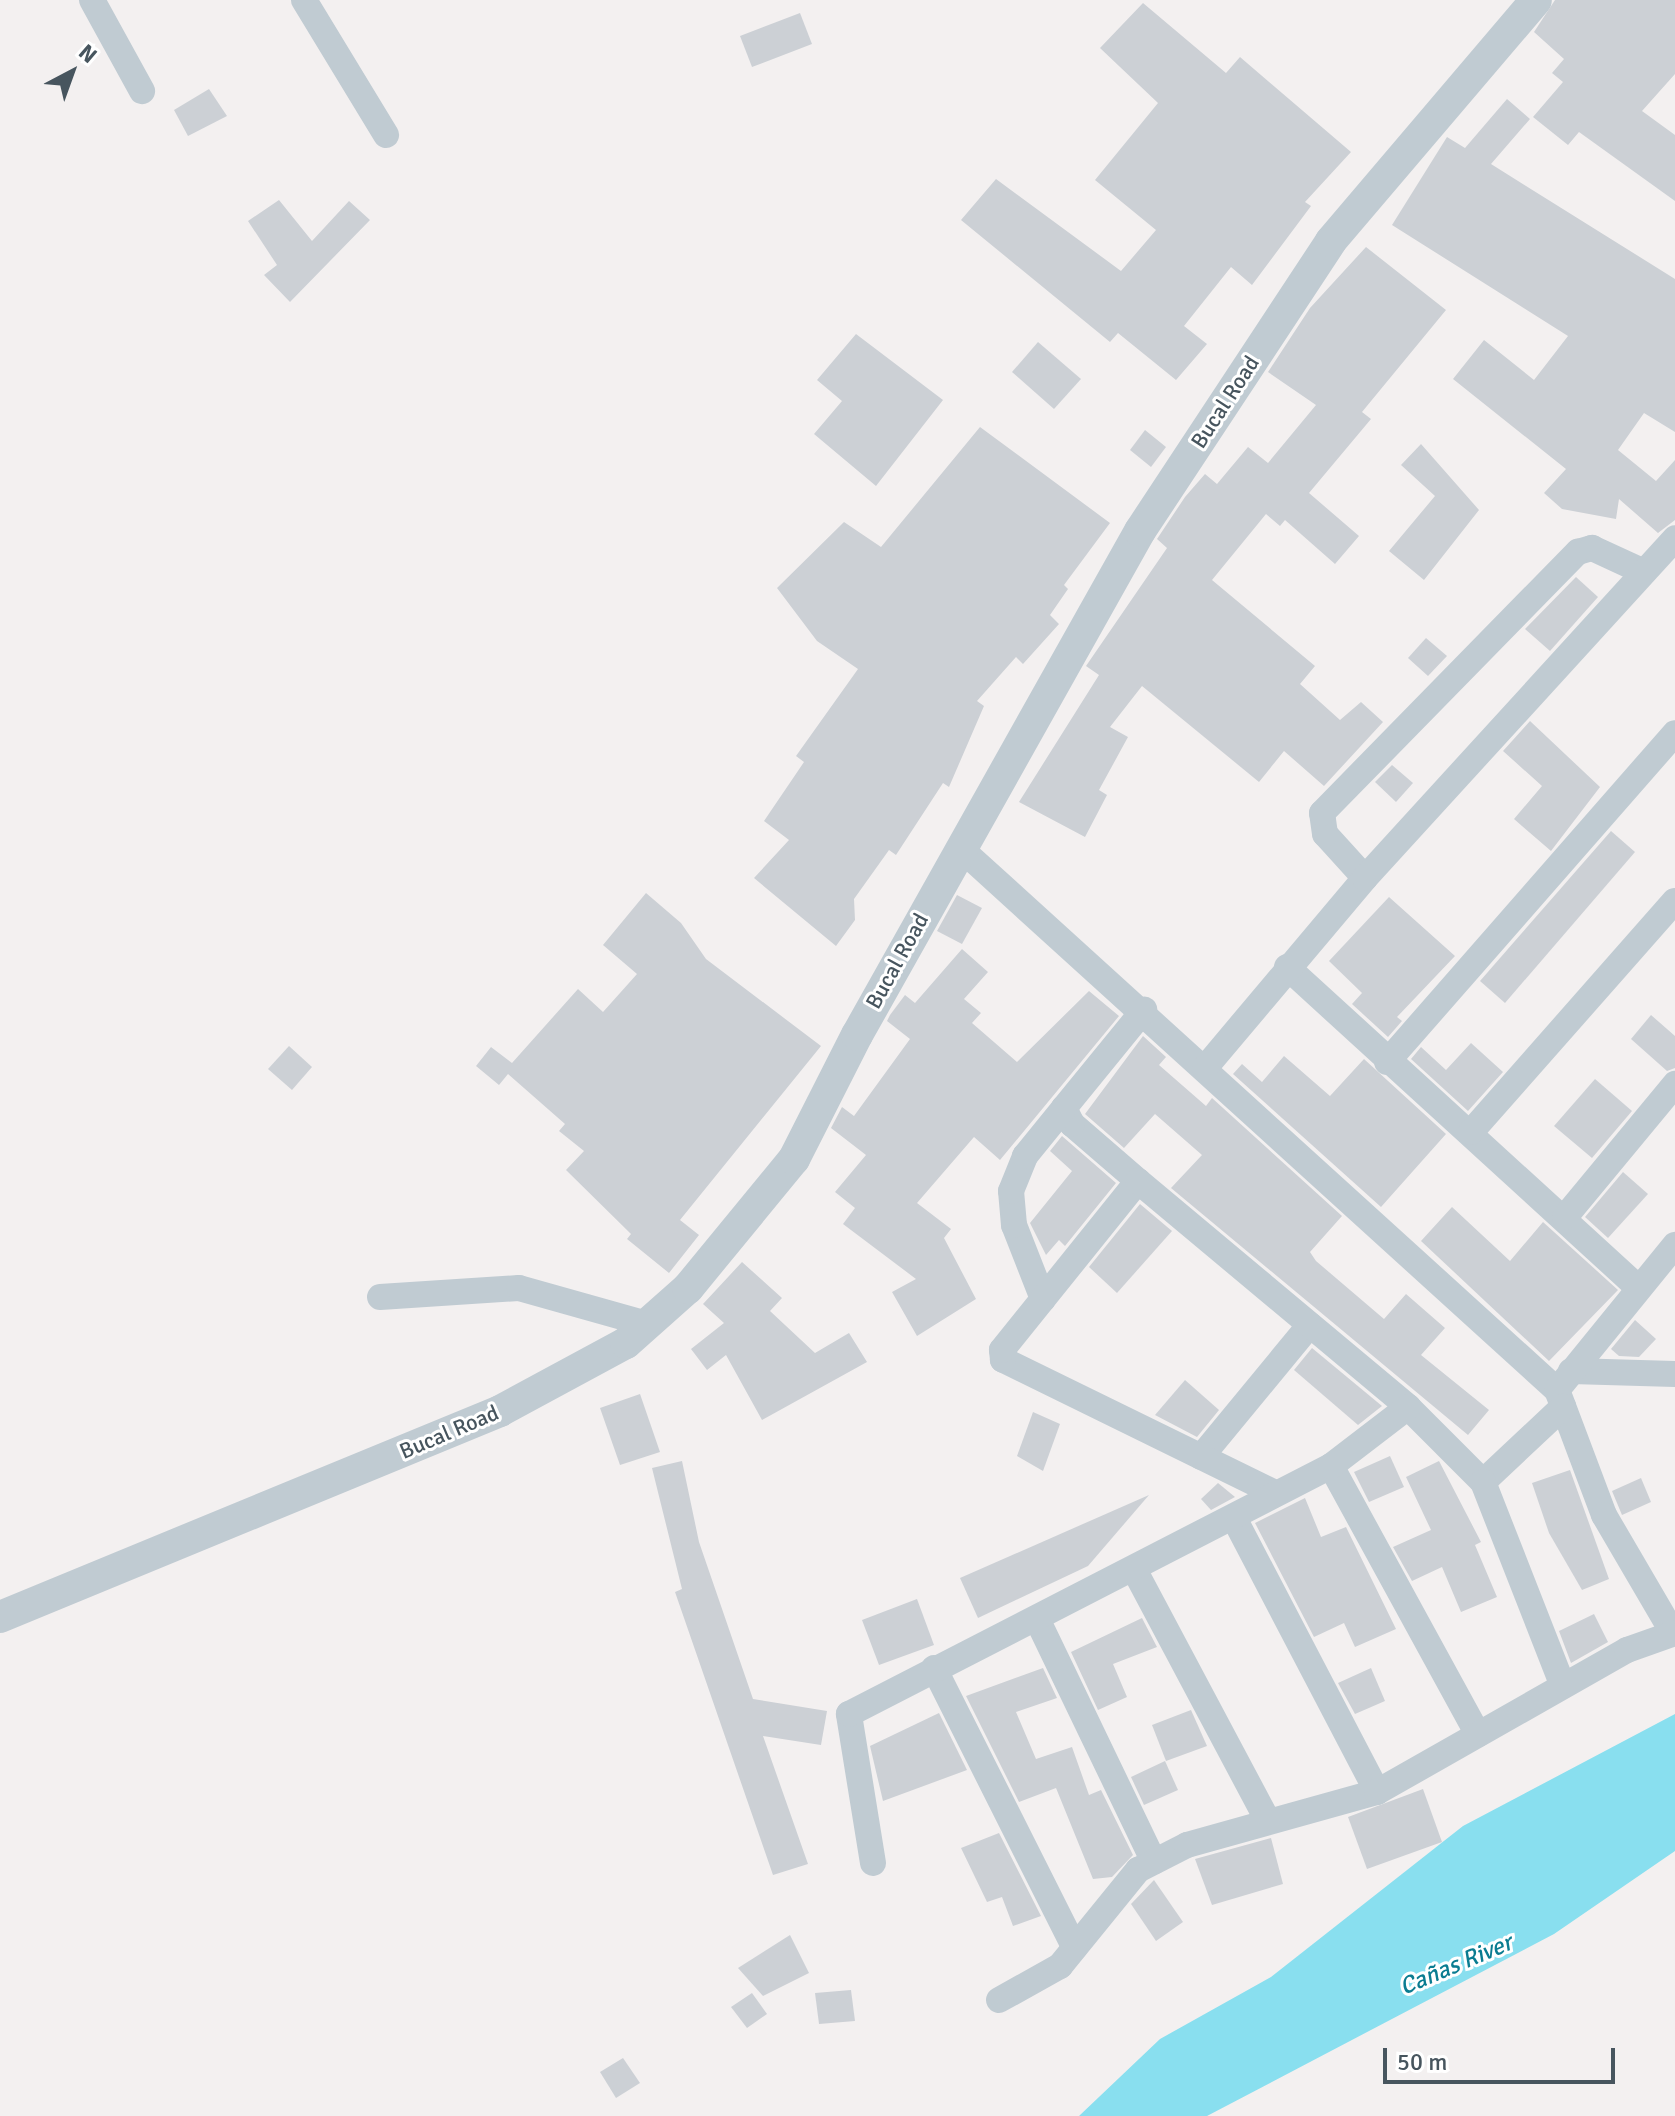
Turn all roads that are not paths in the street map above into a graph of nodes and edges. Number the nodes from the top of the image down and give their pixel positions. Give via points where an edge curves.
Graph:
1 (92, 0) edge
2 (304, 0) edge
3 (1536, 0) edge
4 (142, 91) dead end
5 (386, 135) dead end
6 (1675, 538) edge
7 (1644, 572) junction
8 (1675, 733) edge
9 (960, 848) junction
10 (1365, 878) junction
11 (1675, 901) edge
12 (1287, 967) junction
13 (1144, 1010) junction
14 (1387, 1062) junction
15 (1205, 1068) junction
16 (1675, 1084) edge
17 (1064, 1108) junction
18 (1471, 1132) junction
19 (1138, 1181) junction
20 (1565, 1217) junction
21 (1675, 1245) edge
22 (1638, 1287) junction
23 (380, 1297) dead end
24 (1043, 1299) junction
25 (647, 1324) junction
26 (1310, 1325) junction
27 (1675, 1374) edge
28 (1564, 1389) junction
29 (1408, 1407) junction
30 (1201, 1457) junction
31 (1331, 1466) junction
32 (1483, 1482) junction
33 (1275, 1493) junction
34 (1234, 1518) junction
35 (1135, 1571) junction
36 (0, 1617) edge
37 (1038, 1621) junction
38 (1674, 1633) edge
39 (934, 1668) junction
40 (1563, 1686) junction
41 (1478, 1734) junction
42 (1377, 1792) junction
43 (1268, 1821) junction
44 (1154, 1862) junction
45 (873, 1863) dead end
46 (1075, 1948) junction
47 (999, 2000) dead end

1 - 4 street
2 - 5 street
3 - 9 street, Bucal Road via 1331,241 1140,531
6 - 7 street
7 - 10 street
7 - 10 street via 1592,548 1578,552 1322,813 1325,834
8 - 14 street
9 - 13 street
9 - 25 street, Bucal Road via 794,1159 721,1254
10 - 12 street
11 - 18 street
12 - 14 street
12 - 15 street
13 - 15 street
13 - 17 street
14 - 18 street
15 - 28 street
16 - 20 street
17 - 19 street via 1072,1124
17 - 24 street via 1025,1156 1011,1191 1014,1225
18 - 20 street
19 - 24 street
19 - 26 street
20 - 22 street
21 - 22 street
22 - 28 street
23 - 25 street via 519,1288
24 - 30 street via 1002,1350 1003,1360
25 - 36 street, Bucal Road via 500,1411
26 - 29 street
26 - 30 street
27 - 28 street
28 - 32 street
28 - 38 street via 1604,1515
29 - 31 street
29 - 32 street
30 - 33 street
31 - 33 street
31 - 41 street
32 - 40 street
33 - 34 street
34 - 35 street
34 - 42 street
35 - 37 street
35 - 43 street
37 - 39 street
37 - 44 street
38 - 40 street
39 - 45 street via 849,1714
39 - 46 street
40 - 41 street
41 - 42 street
42 - 43 street
43 - 44 street
44 - 46 street via 1138,1870
46 - 47 street via 1060,1966

